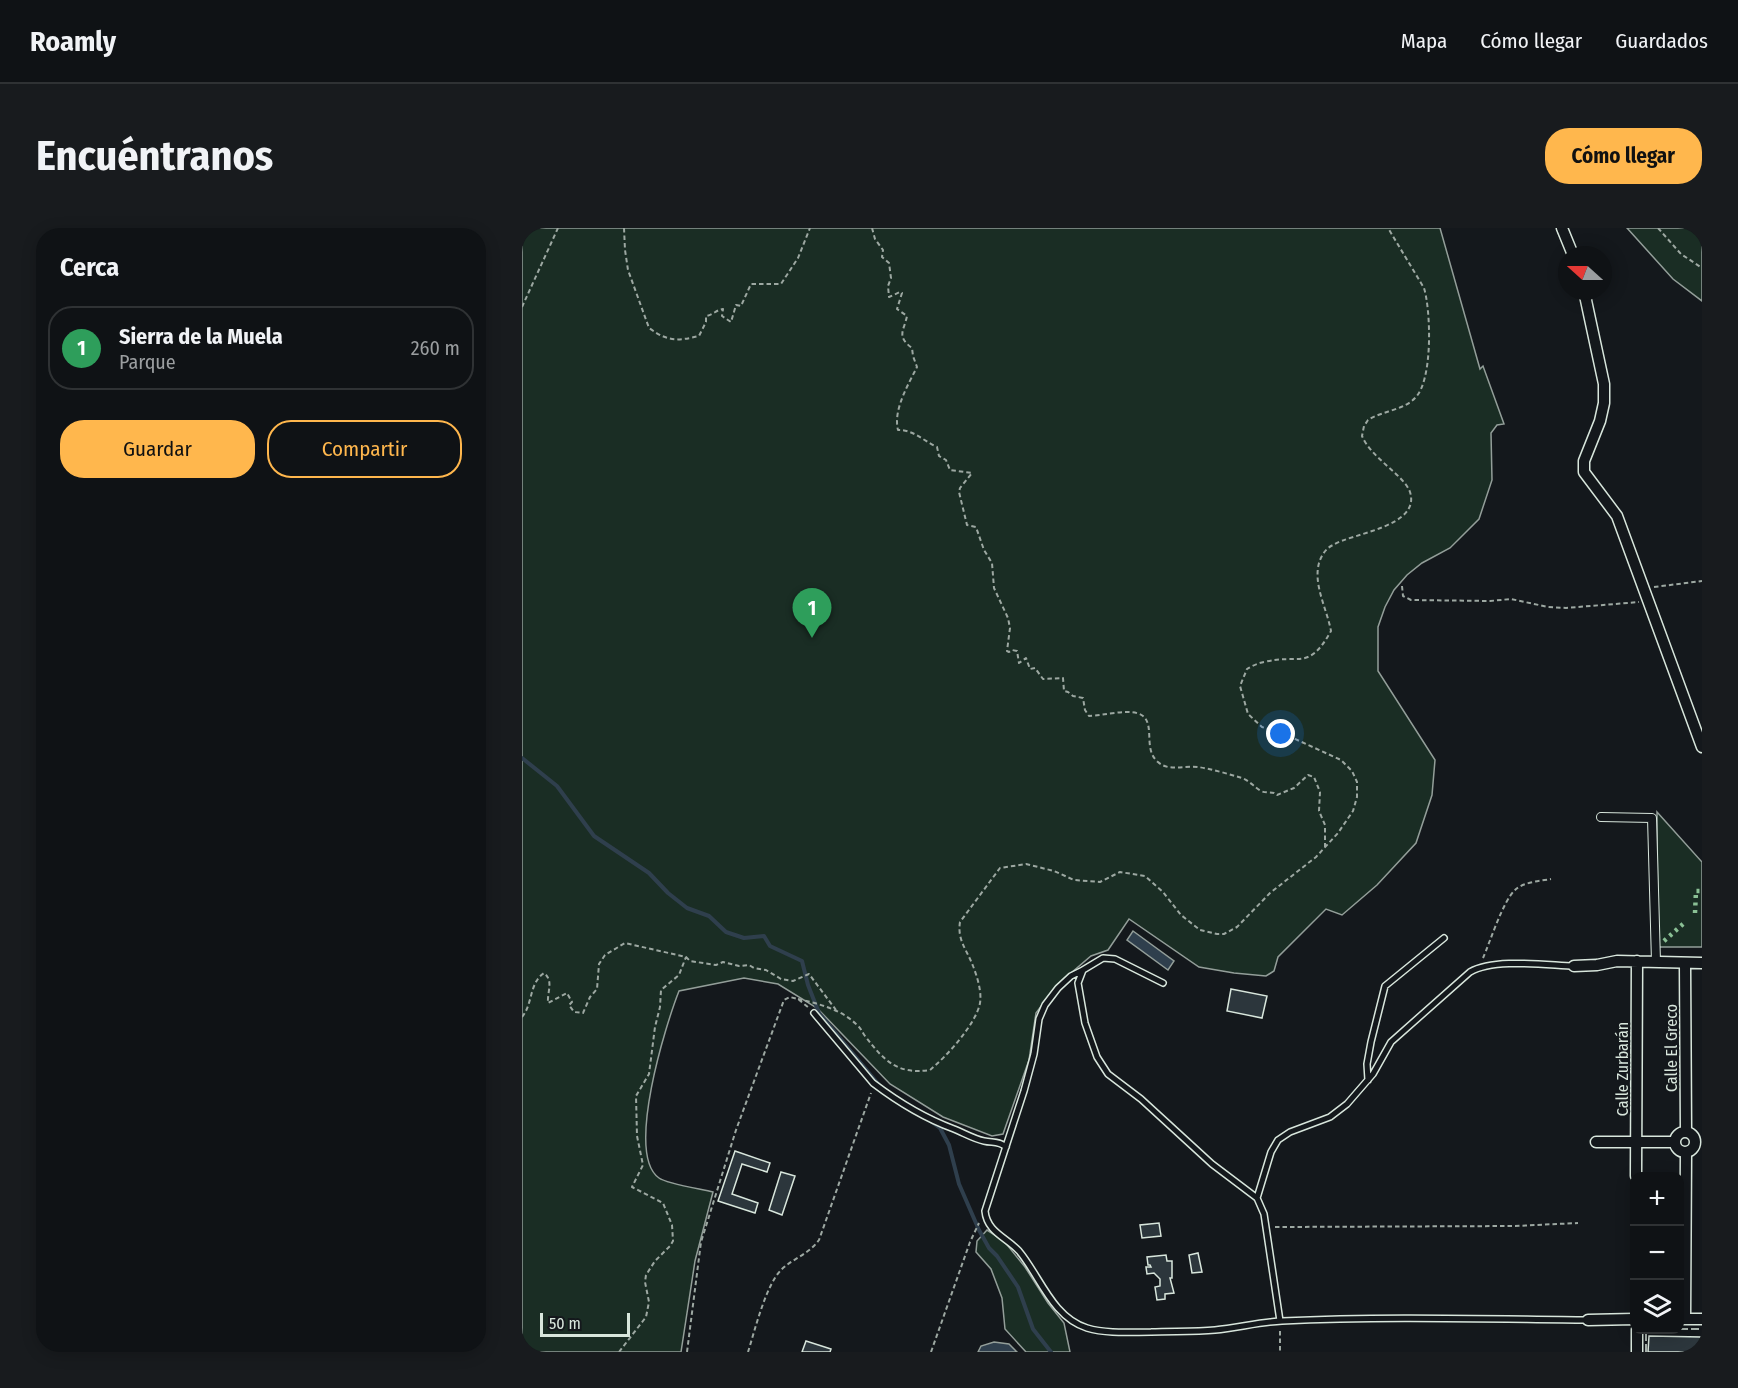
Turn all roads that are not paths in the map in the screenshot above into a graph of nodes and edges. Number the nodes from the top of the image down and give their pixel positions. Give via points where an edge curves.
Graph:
1 (1562, 228) edge
2 (1569, 246) edge
3 (1586, 300) edge
4 (1702, 747) edge
5 (1601, 817) dead end
6 (1444, 938) dead end
7 (1637, 961) junction
8 (1656, 962) junction
9 (1685, 963) junction
10 (1702, 963) edge
11 (1574, 966) joint
12 (1083, 970) junction
13 (1163, 983) dead end
14 (814, 1013) road end
15 (1368, 1080) junction
16 (1686, 1132) junction
17 (1699, 1141) edge
18 (1596, 1142) dead end
19 (1636, 1142) junction
20 (1675, 1142) junction
21 (1006, 1147) junction
22 (1686, 1152) junction
23 (1636, 1172) edge
24 (1257, 1198) junction
25 (1684, 1280) edge
26 (1630, 1319) edge
27 (1684, 1319) edge
28 (1702, 1319) edge
29 (1588, 1320) joint
30 (1280, 1321) junction
31 (1637, 1334) edge
32 (1637, 1352) edge

1 - 2 street
3 - 4 street via 1604,384 1604,403 1584,461 1584,472 1617,516
5 - 8 street via 1652,818
6 - 15 lane via 1385,986 1367,1064
7 - 8 street
7 - 11 street
7 - 19 street, Calle Zurbarán
8 - 9 street
9 - 10 street
9 - 16 street, Calle El Greco
11 - 15 lane via 1479,966 1391,1042
12 - 13 lane via 1103,958 1115,959
12 - 21 lane via 1058,988 1039,1018 1034,1054
12 - 24 lane via 1078,983 1085,1023 1097,1057 1108,1074
14 - 21 lane via 873,1083 914,1111
15 - 24 lane via 1330,1117 1278,1140
16 - 17 street
16 - 20 street
17 - 22 street
18 - 19 street
19 - 20 street
19 - 23 street, Calle Zurbarán
20 - 22 street via 1678,1150
21 - 30 lane via 985,1211 986,1221 1020,1252 1059,1309 1076,1323 1134,1332 1216,1330
22 - 25 street
24 - 30 lane via 1264,1214
26 - 29 street
27 - 28 street
29 - 30 lane
31 - 32 street

